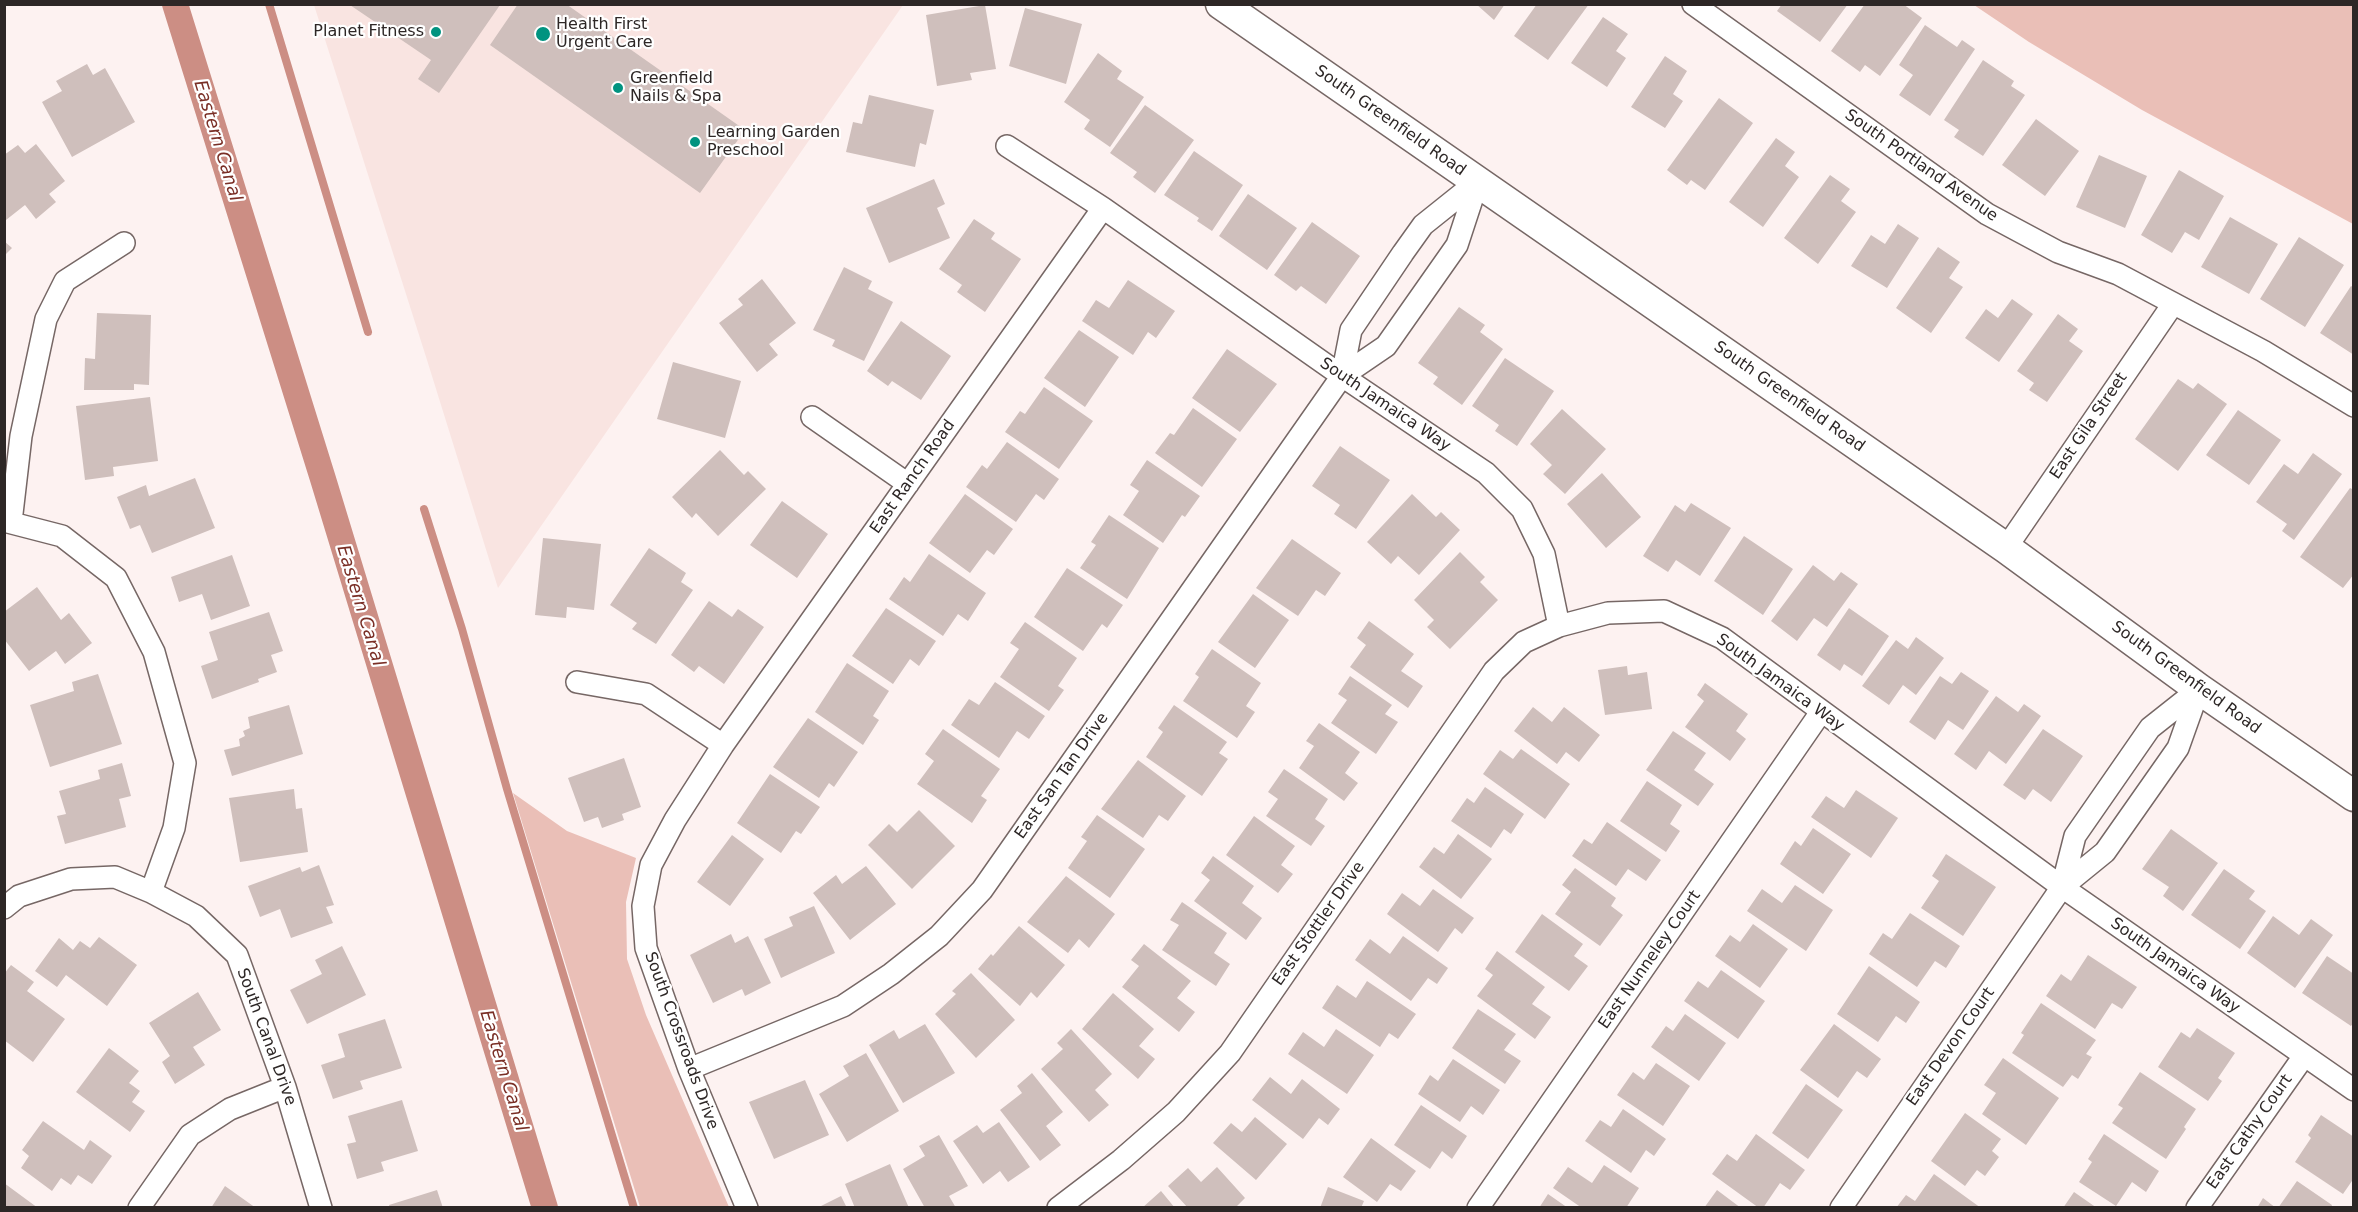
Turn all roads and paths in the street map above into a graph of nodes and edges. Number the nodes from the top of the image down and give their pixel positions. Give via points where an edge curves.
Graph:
1 (1221, 4) edge
2 (1693, 4) edge
3 (1007, 146) dead end
4 (1478, 181) junction
5 (1103, 208) junction
6 (124, 243) dead end
7 (2173, 304) junction
8 (1342, 376) junction
9 (2354, 406) edge
10 (812, 417) dead end
11 (908, 484) junction
12 (8, 521) edge
13 (2006, 548) junction
14 (1559, 626) junction
15 (577, 682) dead end
16 (2199, 689) junction
17 (1821, 712) junction
18 (723, 745) junction
19 (2354, 796) edge
20 (2062, 887) junction
21 (152, 892) junction
22 (4, 908) edge
23 (2304, 1056) junction
24 (689, 1070) junction
25 (285, 1087) junction
26 (2354, 1090) edge
27 (1061, 1207) edge
28 (139, 1208) edge
29 (321, 1208) edge
30 (747, 1208) edge
31 (1478, 1208) edge
32 (1841, 1208) edge
33 (2197, 1208) edge

1 - 4 main road, South Greenfield Road
2 - 7 street, South Portland Avenue via 1987,214 2058,252 2118,274
3 - 5 street, South Jamaica Way
4 - 8 street, East San Tan Drive via 1457,244 1386,346
4 - 8 street, East San Tan Drive via 1423,225 1351,330
4 - 13 main road, South Greenfield Road
5 - 8 street, South Jamaica Way
5 - 11 street, East Ranch Road
6 - 12 street via 65,281 46,319
7 - 9 street, South Portland Avenue via 2263,351
7 - 13 street, East Gila Street
8 - 14 street, South Jamaica Way via 1486,473 1522,509 1545,554
8 - 24 street, East San Tan Drive via 981,890 939,936 843,1006
10 - 11 street
11 - 18 street, East Ranch Road
12 - 21 street via 62,536 116,578 154,652 184,763 174,828
13 - 16 main road, South Greenfield Road
14 - 17 street, South Jamaica Way via 1608,613 1664,612 1722,638
14 - 27 street, East Stottler Drive via 1524,642 1494,671 1230,1053 1176,1112
15 - 18 street via 646,694
16 - 19 main road, South Greenfield Road
16 - 20 street, East Devon Court via 2178,748 2105,852
16 - 20 street, East Devon Court via 2150,728 2075,836
17 - 20 street, South Jamaica Way
17 - 31 street, East Nunneley Court
18 - 24 street, South Crossroads Drive via 651,865 643,906 646,948
20 - 23 street, South Jamaica Way
20 - 32 street, East Devon Court
21 - 22 street, South Canal Drive via 115,877 71,879 19,896
21 - 25 street, South Canal Drive via 196,916 237,955
23 - 26 street, South Jamaica Way
23 - 33 street, East Cathy Court
24 - 30 street, South Crossroads Drive
25 - 28 street via 230,1109 190,1136
25 - 29 street, South Canal Drive

